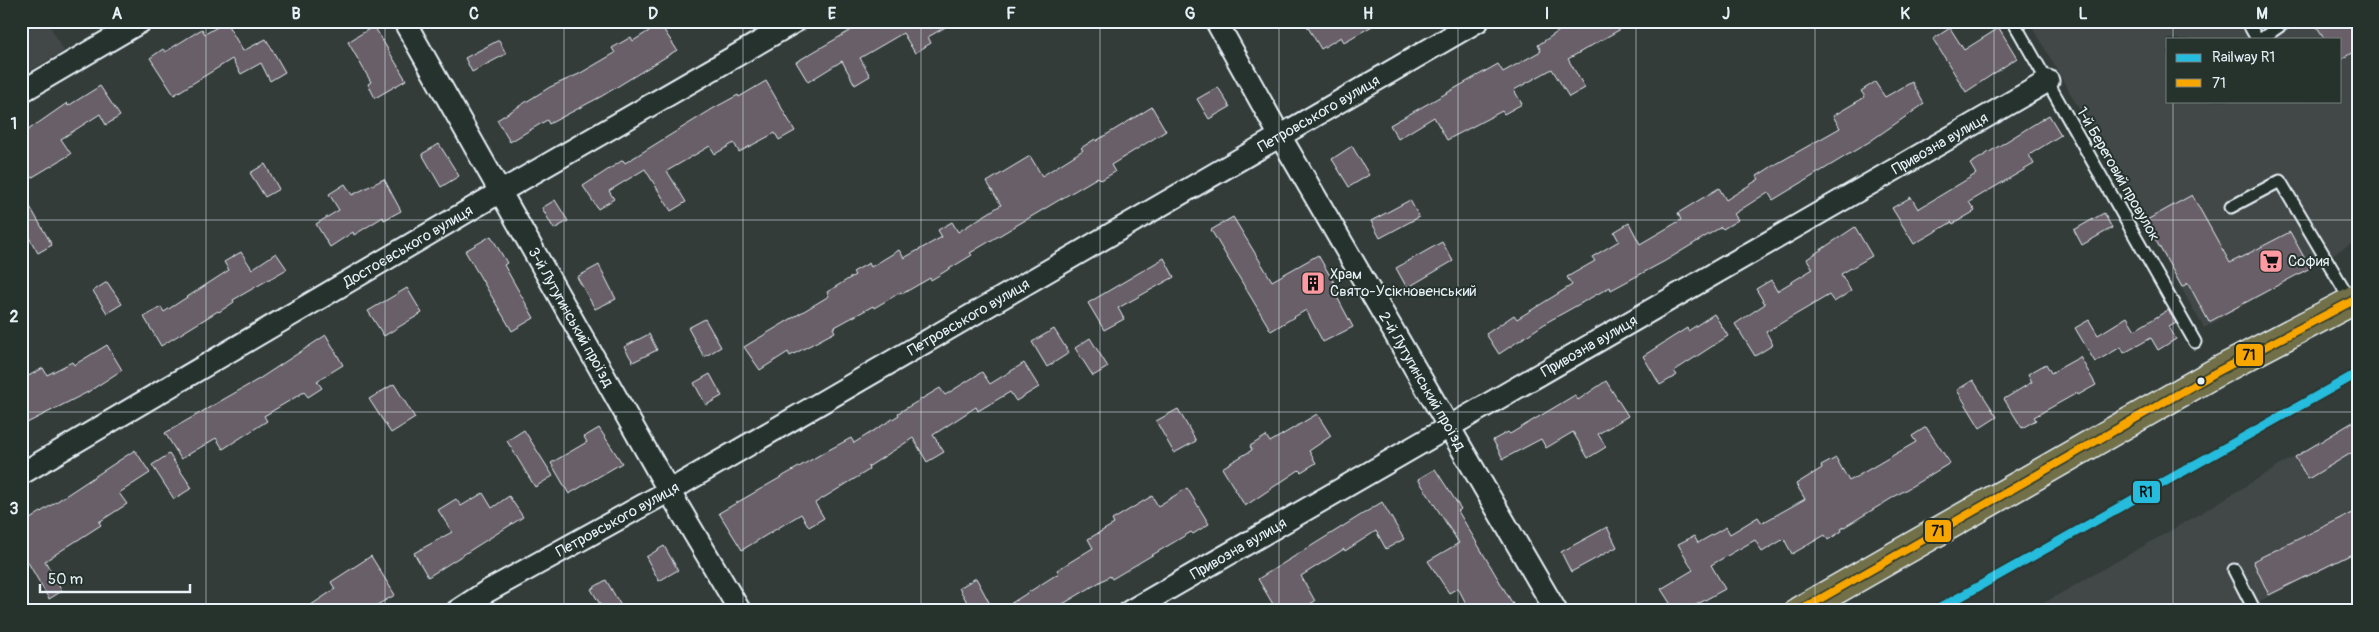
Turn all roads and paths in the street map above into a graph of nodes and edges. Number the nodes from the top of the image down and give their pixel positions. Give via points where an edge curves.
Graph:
1 (142, 21) edge
2 (404, 21) edge
3 (796, 21) edge
4 (1216, 21) edge
5 (1478, 21) edge
6 (2013, 21) edge
7 (2248, 21) edge
8 (2287, 21) edge
9 (2256, 38) edge
10 (2262, 38) edge
11 (2048, 81) junction
12 (21, 92) edge
13 (1280, 136) junction
14 (500, 192) junction
15 (2231, 207) dead end
16 (2354, 300) edge
17 (2195, 342) dead end
18 (1449, 427) junction
19 (21, 474) edge
20 (669, 491) junction
21 (2234, 570) dead end
22 (457, 611) edge
23 (740, 611) edge
24 (1130, 611) edge
25 (1556, 611) edge
26 (1799, 611) edge
27 (2255, 611) edge

1 - 12 street
2 - 14 street, 3-й Лутугинський проїзд
3 - 14 street, Достоєвського вулиця
4 - 13 street, 2-й Лутугинський проїзд
5 - 13 street, Петровського вулиця
6 - 11 lane, 1-й Береговий провулок
7 - 9 lane
8 - 10 lane
11 - 17 lane, 1-й Береговий провулок
11 - 18 street, Привозна вулиця
13 - 18 street, 2-й Лутугинський проїзд
13 - 20 street, Петровського вулиця
14 - 19 street, Достоєвського вулиця
14 - 20 street, 3-й Лутугинський проїзд
15 - 16 lane via 2280,181
16 - 26 main road via 2213,374
18 - 24 street, Привозна вулиця
18 - 25 street, 2-й Лутугинський проїзд
20 - 22 street, Петровського вулиця
20 - 23 street, 3-й Лутугинський проїзд
21 - 27 lane

